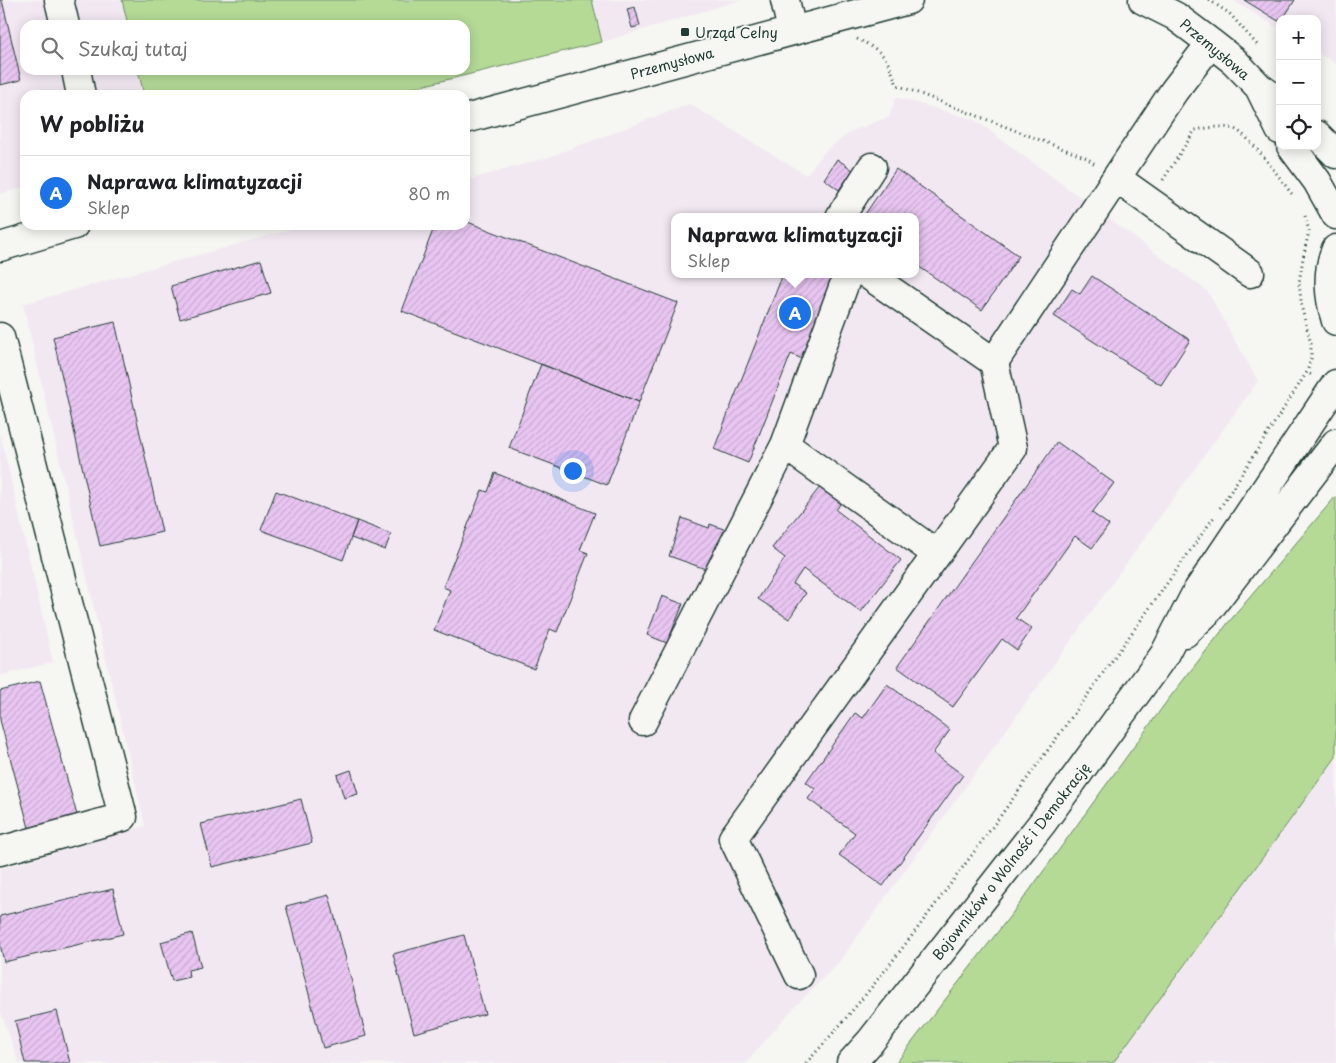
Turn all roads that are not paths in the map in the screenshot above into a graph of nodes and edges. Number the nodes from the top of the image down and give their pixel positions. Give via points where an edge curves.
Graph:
1 (60, 0) edge
2 (785, 0) edge
3 (908, 0) edge
4 (1143, 0) edge
5 (64, 20) edge
6 (792, 31) junction
7 (1211, 43) junction
8 (77, 75) edge
9 (80, 90) edge
10 (1269, 95) edge
11 (1276, 117) edge
12 (470, 118) edge
13 (1321, 139) edge
14 (1294, 150) edge
15 (1336, 154) edge
16 (872, 167) dead end
17 (1116, 178) junction
18 (843, 213) edge
19 (1336, 215) edge
20 (57, 230) edge
21 (0, 247) edge
22 (1336, 249) edge
23 (1250, 273) dead end
24 (847, 278) edge
25 (873, 278) edge
26 (1336, 321) edge
27 (0, 337) edge
28 (994, 362) junction
29 (1335, 386) edge
30 (1336, 443) edge
31 (785, 445) junction
32 (937, 554) junction
33 (1164, 655) junction
34 (642, 721) dead end
35 (0, 851) edge
36 (799, 974) dead end
37 (851, 1063) edge

1 - 5 street
2 - 6 street
3 - 6 street, Przemysłowa
4 - 7 street, Przemysłowa via 1175,16
6 - 12 street, Przemysłowa
7 - 10 street, Przemysłowa
7 - 17 street via 1174,91
8 - 9 street
10 - 11 street, Przemysłowa
13 - 15 street
14 - 19 street
16 - 18 street
17 - 23 street
17 - 28 street
20 - 21 street
22 - 26 street via 1329,279 1330,302
24 - 31 street
25 - 28 street
27 - 35 street via 123,817
28 - 32 street via 1013,448
29 - 33 street, Bojowników o Wolność i Demokrację via 1196,593
30 - 33 street, Bojowników o Wolność i Demokrację via 1206,613
31 - 32 street
31 - 34 street
32 - 36 street via 734,838
33 - 37 street, Bojowników o Wolność i Demokrację via 1044,822

